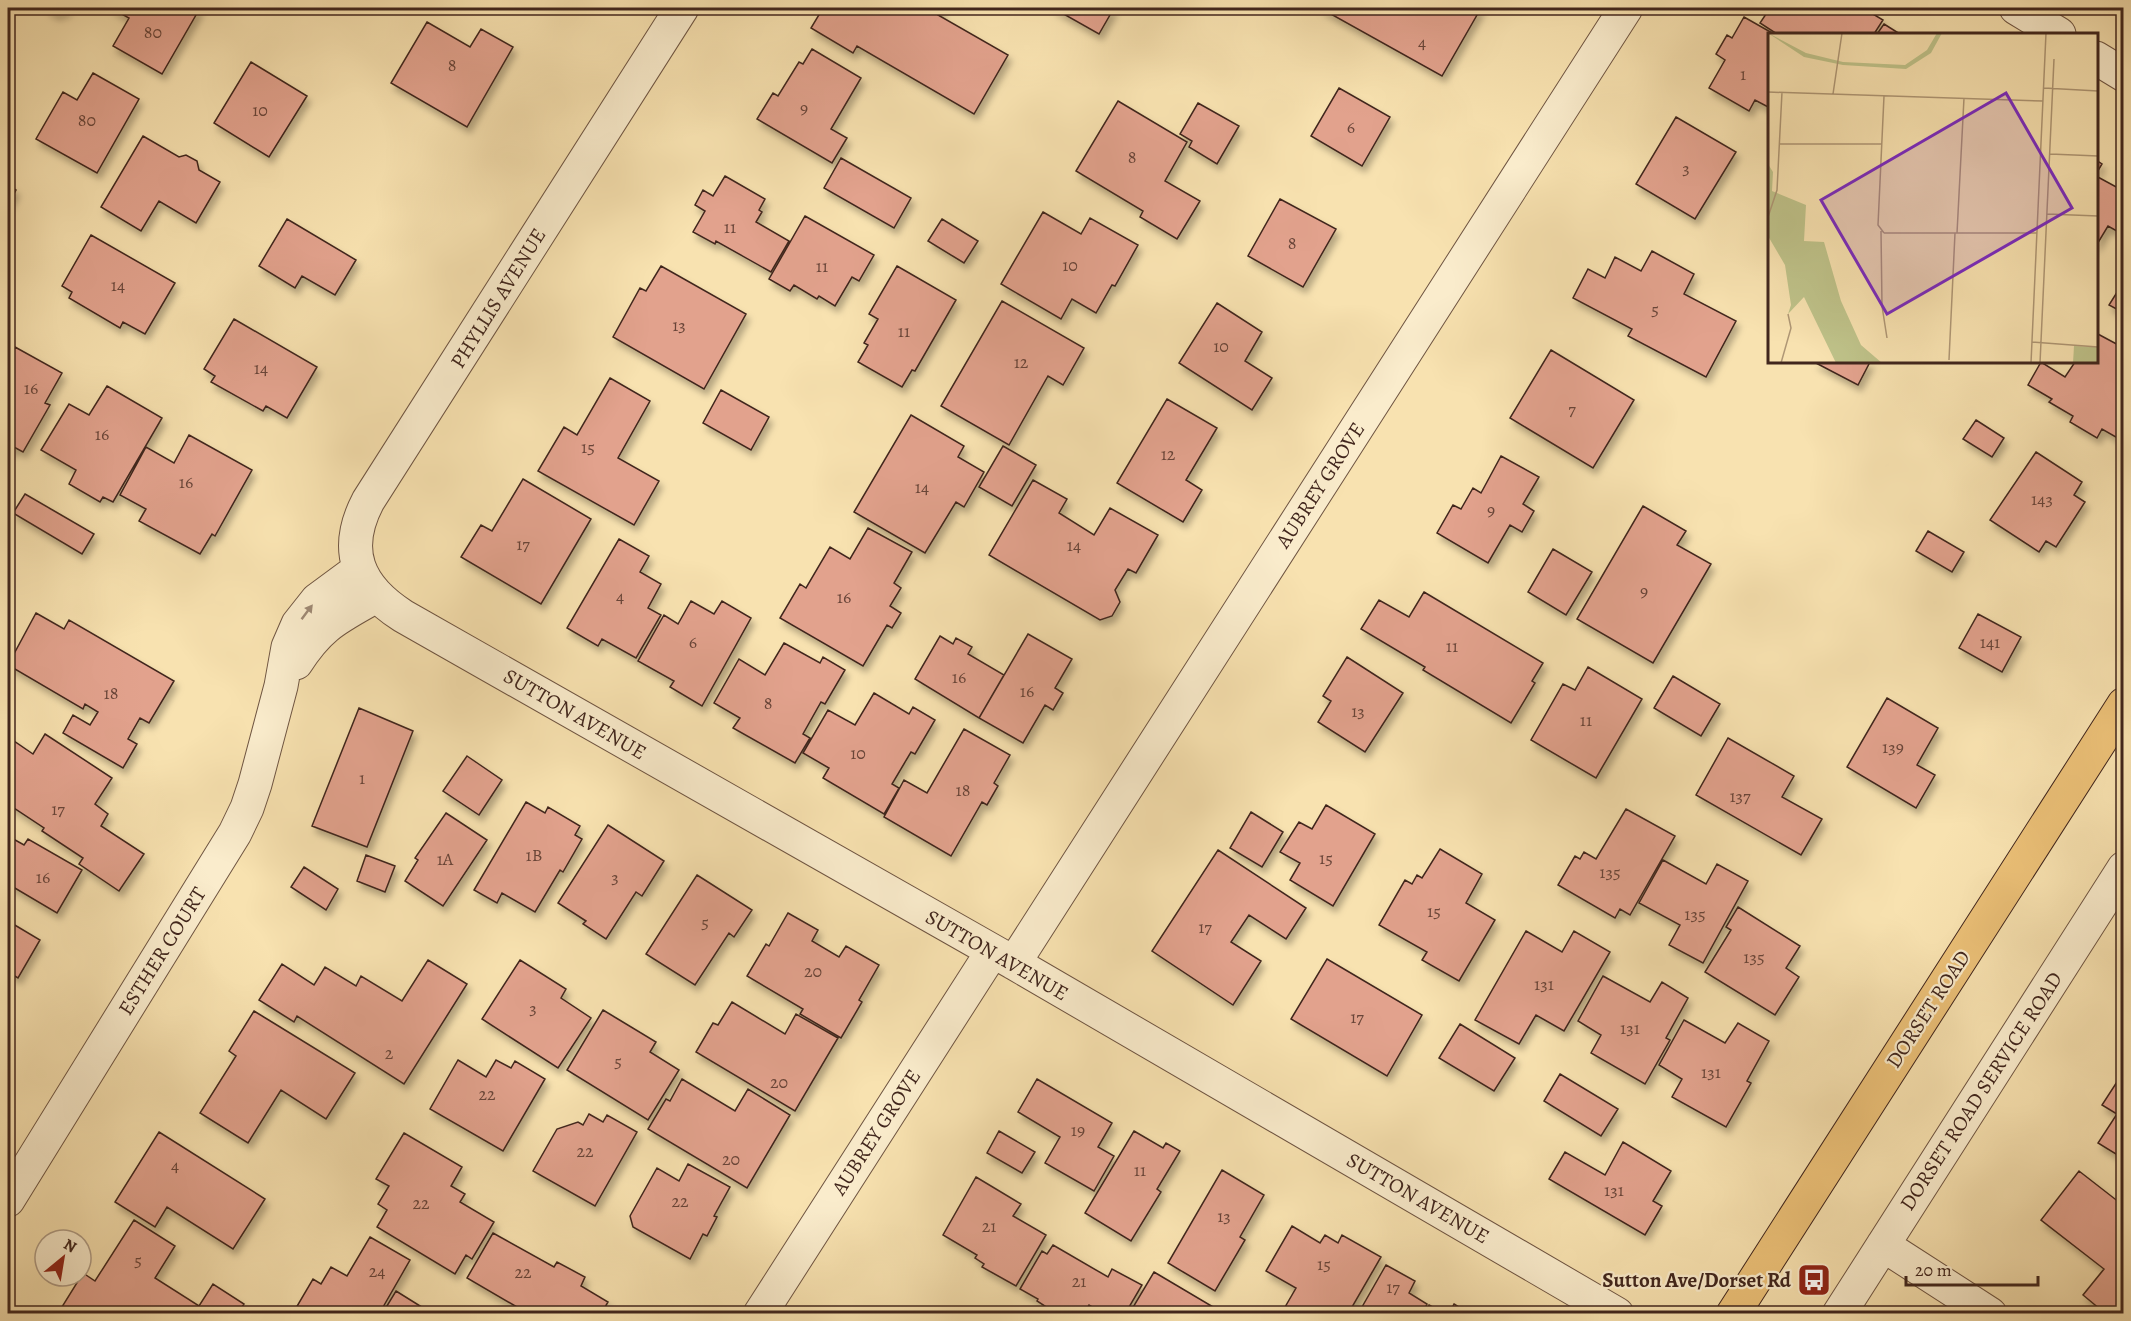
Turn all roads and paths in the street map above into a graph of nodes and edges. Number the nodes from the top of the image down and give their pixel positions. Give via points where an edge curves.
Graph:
1 (682, 8) edge
2 (1626, 8) edge
3 (2016, 8) edge
4 (2058, 33) edge
5 (2098, 59) edge
6 (2124, 75) edge
7 (359, 568) junction
8 (376, 596) junction
9 (281, 686) junction
10 (2124, 704) edge
11 (2124, 868) edge
12 (1003, 958) junction
13 (8, 1200) edge
14 (1883, 1245) junction
15 (760, 1314) edge
16 (1617, 1314) edge
17 (1733, 1314) edge
18 (1839, 1314) edge
19 (1990, 1314) edge

1 - 7 street, PHYLLIS AVENUE via 368,501 357,532
2 - 12 street, AUBREY GROVE
3 - 4 street
5 - 6 street
7 - 8 street, PHYLLIS AVENUE
9 -> 7 street, ESTHER COURT via 288,647 303,617 317,600
8 - 9 street, ESTHER COURT via 323,628
8 - 12 street, SUTTON AVENUE via 414,622
9 - 13 street, ESTHER COURT via 255,784 235,833
10 - 17 main road, DORSET ROAD
11 - 14 street, DORSET ROAD SERVICE ROAD
12 - 15 street, AUBREY GROVE
12 - 16 street, SUTTON AVENUE
14 - 18 street, DORSET ROAD SERVICE ROAD
14 - 19 street

